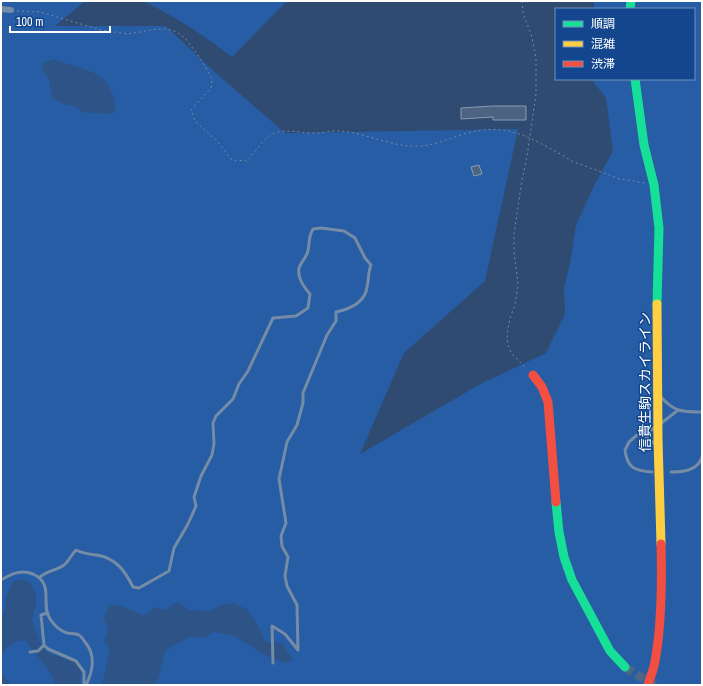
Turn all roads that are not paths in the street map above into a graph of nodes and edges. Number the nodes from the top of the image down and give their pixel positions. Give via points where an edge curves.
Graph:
1 (1, 9) edge
2 (11, 10) road end
3 (635, 80) edge
4 (534, 375) road end
5 (658, 393) junction
6 (677, 410) junction
7 (702, 412) edge
8 (659, 425) junction
9 (644, 435) junction
10 (659, 448) junction
11 (702, 457) edge
12 (652, 472) dead end
13 (671, 472) dead end
14 (40, 577) junction
15 (1, 580) edge
16 (47, 613) junction
17 (44, 645) junction
18 (30, 652) dead end
19 (273, 663) dead end
20 (625, 667) tunnel mouth
21 (85, 685) edge
22 (648, 685) edge

1 - 2 street
3 - 5 street, 信貴生駒スカイライン via 659,228
4 - 20 street via 548,402 558,532 564,557 572,580 610,651
5 - 6 lane via 668,405
5 - 8 street, 信貴生駒スカイライン
6 - 7 lane
6 - 8 lane
8 - 9 lane
8 - 10 street, 信貴生駒スカイライン
9 - 10 lane
9 - 12 lane via 637,435 629,442 625,450 626,457 638,471
10 - 22 street, 信貴生駒スカイライン via 662,572 655,662
11 - 13 lane via 701,462 687,471
14 - 15 lane via 21,571
14 - 16 lane via 47,595
14 - 19 lane via 45,572 62,567 76,550 114,561 126,573 133,587 139,588 169,571 174,548 196,506 194,497 212,455 213,423 216,416 233,399 273,318 296,316 308,308 310,294 301,283 299,268 306,258 309,236 313,229 344,231 355,238 371,265 364,297 357,304 336,312 336,321 327,335 303,393 297,425 287,442 279,479 286,523 280,536 288,557 285,576 287,586 297,605 298,650 285,634 272,626
16 - 17 lane via 41,615
16 - 21 lane via 58,628 80,636 87,644 92,654 92,665
17 - 18 lane via 38,651
17 - 21 lane via 76,661 84,672

